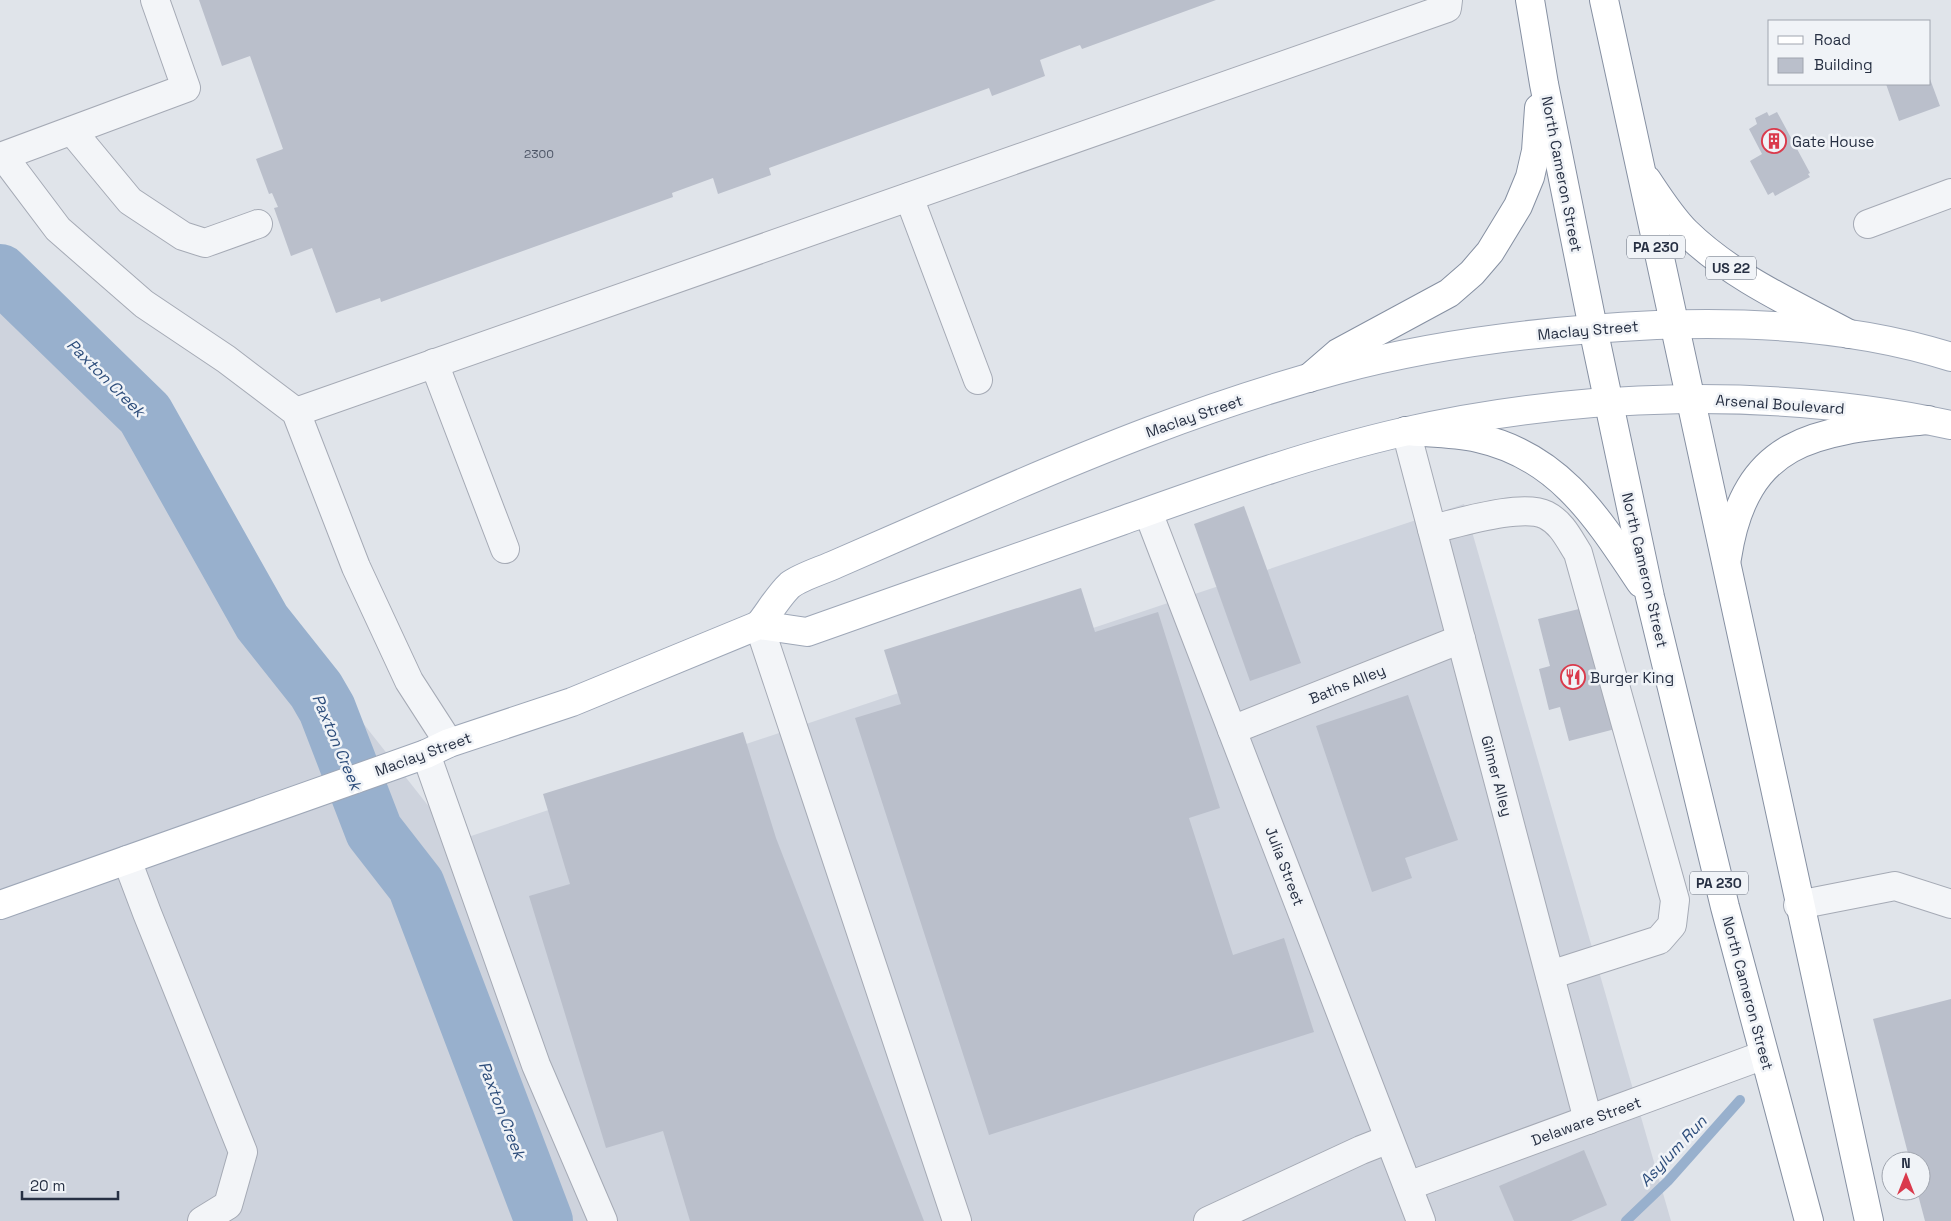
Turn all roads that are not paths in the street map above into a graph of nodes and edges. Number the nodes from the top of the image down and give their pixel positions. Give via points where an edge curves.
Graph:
1 (155, 0) edge
2 (1448, 0) edge
3 (1530, 0) edge
4 (1604, 0) edge
5 (1544, 84) junction
6 (72, 131) junction
7 (1, 155) edge
8 (1640, 170) junction
9 (1951, 193) edge
10 (909, 197) junction
11 (258, 224) dead end
12 (1868, 224) dead end
13 (1672, 325) junction
14 (1593, 328) junction
15 (1849, 334) junction
16 (1951, 357) edge
17 (434, 363) junction
18 (1309, 378) junction
19 (978, 380) dead end
20 (1688, 399) junction
21 (1608, 403) junction
22 (296, 412) junction
23 (1940, 422) edge
24 (1406, 431) junction
25 (1148, 512) junction
26 (1432, 529) junction
27 (505, 549) dead end
28 (1725, 570) junction
29 (1650, 597) junction
30 (759, 625) junction
31 (1461, 639) junction
32 (1232, 730) junction
33 (437, 749) junction
34 (127, 860) junction
35 (1951, 904) edge
36 (0, 905) edge
37 (1798, 905) junction
38 (1550, 975) junction
39 (1764, 1055) junction
40 (1588, 1120) junction
41 (1389, 1138) junction
42 (1408, 1186) junction
43 (202, 1221) edge
44 (603, 1221) edge
45 (956, 1221) edge
46 (1208, 1221) edge
47 (1421, 1221) edge
48 (1809, 1221) edge
49 (1869, 1221) edge

1 - 6 street via 186,88
2 - 10 street via 1447,8
3 - 5 main road, North Cameron Street
4 - 8 main road, US 22
5 - 14 main road, North Cameron Street
5 - 18 main road via 1530,178 1518,206 1490,252 1449,293 1338,353
6 - 7 street
6 - 11 street via 130,201 183,236 205,243
7 - 22 street via 58,229 108,273 144,304 226,359
8 - 13 main road, PA 230
8 - 15 main road, US 22 via 1685,231 1717,259
9 - 12 street
10 - 17 street
10 - 19 street
13 - 14 main road, Maclay Street
13 - 15 main road via 1759,325
13 - 20 main road, PA 230
14 - 18 main road, Maclay Street via 1440,348
14 - 21 main road, North Cameron Street
15 - 16 main road, US 22
17 - 22 street
17 - 27 street
18 - 30 main road, Maclay Street via 1224,404 1072,461 790,584
20 - 21 main road, Arsenal Boulevard
20 - 23 main road, Arsenal Boulevard via 1831,406
20 - 28 main road, PA 230
21 - 24 main road via 1504,414
21 - 29 main road, North Cameron Street / PA 230
22 - 33 street via 360,576 410,681
23 - 28 main road via 1860,427 1835,432 1810,439 1771,462 1756,477 1739,509 1730,537
24 - 25 main road via 1301,459
24 - 26 street, Gilmer Alley
24 - 29 main road via 1479,438 1538,462 1573,489 1588,506
25 - 30 main road via 807,632
25 - 32 street, Julia Street
26 - 31 street, Gilmer Alley
26 - 38 street via 1522,510 1546,515 1564,529 1578,553 1675,900 1672,925 1659,940
28 - 37 main road, PA 230
29 - 39 main road, North Cameron Street / PA 230
30 - 33 main road, Maclay Street via 572,702
30 - 45 street
31 - 32 street, Baths Alley
31 - 38 street, Gilmer Alley
32 - 41 street, Julia Street
33 - 34 main road, Maclay Street
33 - 44 street via 536,1065
34 - 36 main road, Maclay Street
34 - 43 street via 243,1152 228,1205
35 - 37 street via 1895,886
37 - 49 main road, PA 230
38 - 40 street, Gilmer Alley
39 - 40 street, Delaware Street
39 - 48 main road, North Cameron Street / PA 230
40 - 42 street, Delaware Street
41 - 42 street, Julia Street
41 - 46 street
42 - 47 street, Julia Street

